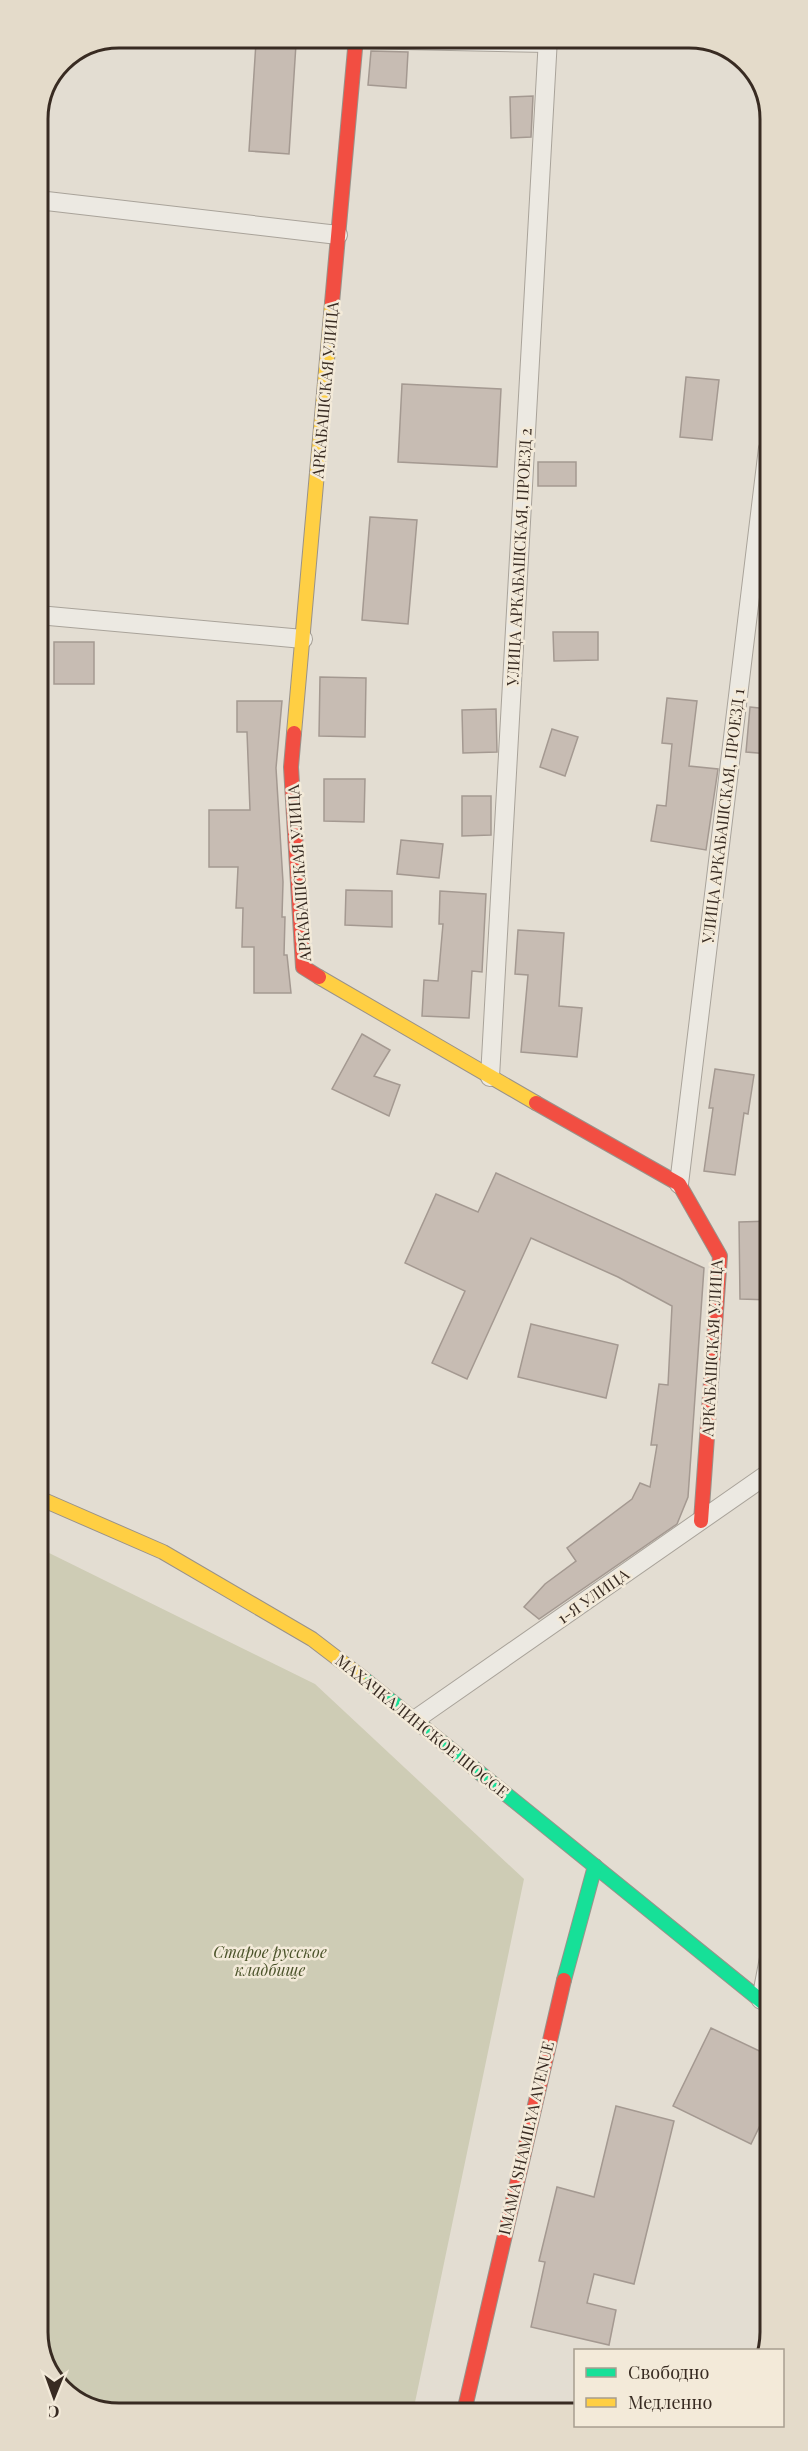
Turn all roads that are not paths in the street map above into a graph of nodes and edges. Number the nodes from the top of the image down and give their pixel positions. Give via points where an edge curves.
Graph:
1 (355, 48) edge
2 (548, 48) edge
3 (48, 201) edge
4 (338, 235) junction
5 (760, 514) edge
6 (48, 616) edge
7 (303, 639) junction
8 (490, 1077) junction
9 (679, 1184) junction
10 (760, 1480) edge
11 (48, 1502) edge
12 (701, 1521) junction
13 (416, 1719) junction
14 (594, 1866) junction
15 (760, 2000) edge
16 (466, 2403) edge

1 - 4 main road, АРКАБАШСКАЯ УЛИЦА
2 - 8 street, УЛИЦА АРКАБАШСКАЯ, ПРОЕЗД 2
3 - 4 street
4 - 7 main road, АРКАБАШСКАЯ УЛИЦА
5 - 9 street, УЛИЦА АРКАБАШСКАЯ, ПРОЕЗД 1
6 - 7 street
7 - 8 main road, АРКАБАШСКАЯ УЛИЦА via 291,767 303,967
8 - 9 main road, АРКАБАШСКАЯ УЛИЦА
9 - 12 main road, АРКАБАШСКАЯ УЛИЦА via 720,1256
10 - 12 street, 1-Я УЛИЦА
11 - 13 main road, МАХАЧКАЛИНСКОЕ ШОССЕ via 163,1552 312,1639
12 - 13 street, 1-Я УЛИЦА
13 - 14 main road, МАХАЧКАЛИНСКОЕ ШОССЕ
14 - 15 main road, МАХАЧКАЛИНСКОЕ ШОССЕ
14 - 16 main road, IMAMA SHAMILYA AVENUE via 550,2032

